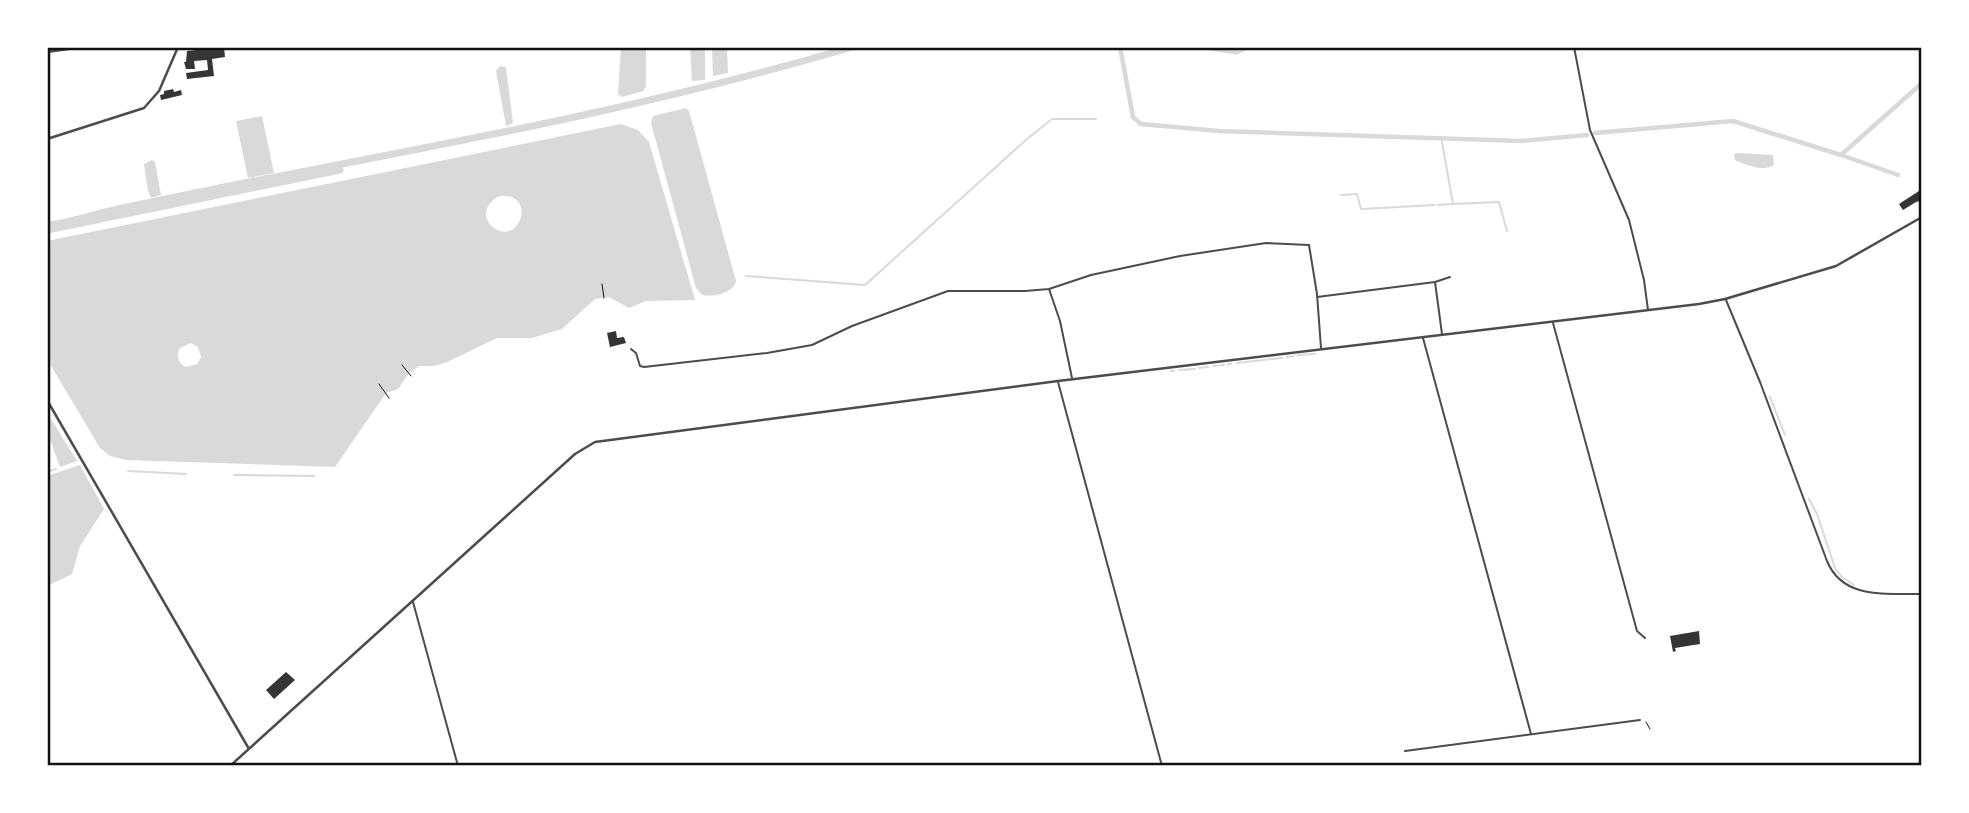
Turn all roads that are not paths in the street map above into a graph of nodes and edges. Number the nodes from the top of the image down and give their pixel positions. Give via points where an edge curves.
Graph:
1 (82, 47) edge
2 (178, 47) edge
3 (1574, 47) edge
4 (47, 52) edge
5 (47, 139) edge
6 (1922, 217) edge
7 (1450, 277) dead end
8 (1435, 282) junction
9 (1049, 289) junction
10 (1317, 296) junction
11 (1725, 299) junction
12 (1648, 311) junction
13 (1552, 322) junction
14 (1442, 335) junction
15 (1423, 338) junction
16 (631, 349) dead end
17 (1322, 350) junction
18 (1072, 379) junction
19 (1058, 381) junction
20 (47, 400) edge
21 (1922, 594) edge
22 (413, 601) junction
23 (1645, 638) dead end
24 (1640, 720) road end
25 (1531, 734) junction
26 (249, 748) junction
27 (1405, 751) dead end
28 (230, 766) edge
29 (458, 766) edge
30 (1163, 766) edge

1 - 4 street
2 - 5 street via 156,95 144,108
3 - 12 street via 1590,130 1629,220
6 - 11 street via 1839,265
7 - 8 street
8 - 10 street
8 - 14 street
9 - 10 street via 1082,277 1180,256 1266,243 1308,244
9 - 16 street via 948,291 812,345 768,353 644,367
9 - 18 street
10 - 17 street
11 - 12 street
11 - 21 street via 1835,576 1856,591
12 - 13 street
13 - 14 street
13 - 23 street via 1637,631
14 - 15 street
15 - 17 street
15 - 25 street
17 - 18 street
18 - 19 street
19 - 22 street via 598,441 580,450
19 - 30 street
20 - 26 street
22 - 26 street
22 - 29 street
24 - 25 street
25 - 27 street
26 - 28 street

